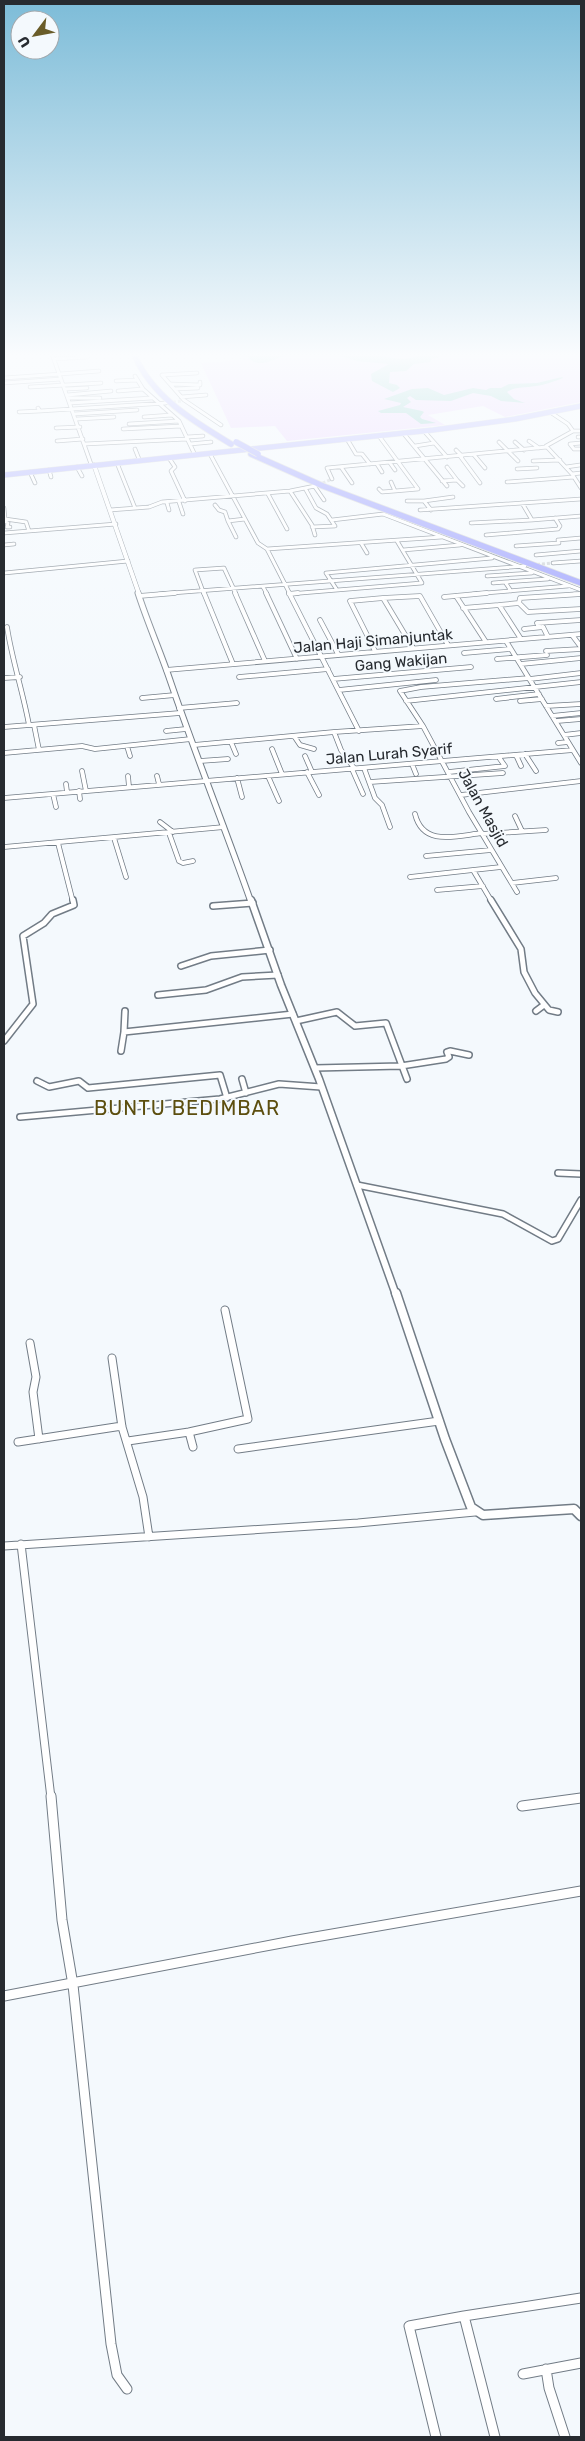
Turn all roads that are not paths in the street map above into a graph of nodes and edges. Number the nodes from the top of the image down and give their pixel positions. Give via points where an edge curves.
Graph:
1 (58, 468) edge
2 (68, 468) edge
3 (78, 468) edge
4 (94, 468) edge
5 (119, 468) edge
6 (174, 468) edge
7 (217, 468) edge
8 (284, 468) edge
9 (289, 468) edge
10 (328, 468) edge
11 (342, 468) edge
12 (379, 468) edge
13 (404, 468) edge
14 (432, 468) edge
15 (448, 468) edge
16 (469, 468) edge
17 (518, 468) dead end
18 (538, 468) edge
19 (567, 468) edge
20 (49, 470) junction
21 (30, 472) junction
22 (382, 472) dead end
23 (581, 473) edge
24 (4, 474) edge
25 (573, 475) junction
26 (82, 476) dead end
27 (51, 477) dead end
28 (332, 479) dead end
29 (457, 480) junction
30 (442, 481) junction
31 (390, 482) dead end
32 (507, 482) dead end
33 (35, 483) dead end
34 (480, 483) dead end
35 (352, 484) dead end
36 (446, 486) dead end
37 (463, 486) dead end
38 (305, 488) junction
39 (581, 488) edge
40 (379, 489) dead end
41 (290, 491) junction
42 (395, 491) junction
43 (268, 494) junction
44 (233, 497) junction
45 (453, 497) dead end
46 (581, 499) edge
47 (324, 500) dead end
48 (185, 501) junction
49 (407, 501) dead end
50 (424, 501) junction
51 (179, 502) junction
52 (167, 503) junction
53 (522, 503) junction
54 (215, 505) dead end
55 (4, 508) edge
56 (135, 508) junction
57 (110, 510) junction
58 (169, 510) dead end
59 (420, 510) dead end
60 (431, 510) junction
61 (183, 514) dead end
62 (581, 516) edge
63 (330, 517) junction
64 (555, 518) junction
65 (4, 520) edge
66 (245, 520) junction
67 (532, 520) junction
68 (228, 521) junction
69 (471, 523) dead end
70 (116, 524) junction
71 (312, 525) junction
72 (10, 527) dead end
73 (287, 529) dead end
74 (29, 531) junction
75 (4, 533) edge
76 (486, 534) dead end
77 (315, 535) dead end
78 (236, 537) dead end
79 (442, 537) junction
80 (581, 538) edge
81 (397, 541) junction
82 (361, 543) junction
83 (14, 544) dead end
84 (4, 545) edge
85 (462, 545) junction
86 (516, 546) dead end
87 (267, 549) junction
88 (403, 550) junction
89 (581, 551) edge
90 (367, 553) dead end
91 (536, 555) dead end
92 (496, 557) junction
93 (476, 559) junction
94 (128, 561) junction
95 (581, 561) edge
96 (553, 563) tunnel mouth
97 (411, 566) junction
98 (519, 566) junction
99 (524, 566) tunnel mouth
100 (484, 568) junction
101 (534, 572) junction
102 (4, 573) edge
103 (418, 574) junction
104 (488, 576) dead end
105 (550, 579) junction
106 (581, 579) edge
107 (332, 581) junction
108 (505, 582) junction
109 (493, 583) dead end
110 (581, 583) edge
111 (284, 585) junction
112 (570, 586) junction
113 (263, 587) junction
114 (234, 589) junction
115 (545, 589) junction
116 (338, 590) junction
117 (581, 590) edge
118 (204, 591) junction
119 (512, 591) junction
120 (289, 594) junction
121 (581, 594) edge
122 (139, 596) junction
123 (456, 596) junction
124 (550, 596) junction
125 (444, 597) dead end
126 (383, 598) junction
127 (519, 602) junction
128 (499, 604) junction
129 (463, 608) junction
130 (581, 609) edge
131 (320, 620) dead end
132 (581, 622) edge
133 (8, 627) dead end
134 (539, 627) junction
135 (524, 629) dead end
136 (581, 634) edge
137 (572, 635) junction
138 (548, 637) junction
139 (522, 639) junction
140 (506, 641) junction
141 (486, 642) junction
142 (448, 645) junction
143 (413, 648) junction
144 (581, 648) edge
145 (510, 649) junction
146 (375, 651) junction
147 (464, 653) dead end
148 (338, 654) junction
149 (321, 656) junction
150 (517, 658) junction
151 (581, 658) edge
152 (297, 659) junction
153 (497, 660) dead end
154 (265, 662) junction
155 (233, 664) junction
156 (522, 664) junction
157 (470, 667) dead end
158 (328, 669) junction
159 (166, 670) junction
160 (581, 673) edge
161 (20, 677) junction
162 (4, 678) edge
163 (239, 678) dead end
164 (333, 679) junction
165 (530, 679) junction
166 (436, 680) dead end
167 (486, 682) junction
168 (581, 682) edge
169 (534, 686) junction
170 (339, 690) junction
171 (492, 690) junction
172 (539, 694) junction
173 (175, 695) junction
174 (142, 698) dead end
175 (496, 699) dead end
176 (542, 699) junction
177 (406, 701) junction
178 (520, 701) dead end
179 (237, 702) dead end
180 (581, 704) edge
181 (546, 706) junction
182 (179, 711) junction
183 (581, 713) edge
184 (552, 716) junction
185 (581, 719) edge
186 (557, 721) junction
187 (32, 725) junction
188 (424, 726) junction
189 (4, 727) edge
190 (186, 729) junction
191 (166, 731) dead end
192 (334, 732) junction
193 (358, 732) junction
194 (581, 733) edge
195 (564, 735) junction
196 (294, 736) junction
197 (191, 739) junction
198 (231, 742) junction
199 (568, 742) junction
200 (558, 743) dead end
201 (128, 744) junction
202 (146, 744) junction
203 (194, 745) junction
204 (272, 748) dead end
205 (148, 749) dead end
206 (314, 749) dead end
207 (39, 750) junction
208 (573, 750) junction
209 (4, 753) edge
210 (236, 754) dead end
211 (525, 754) junction
212 (516, 755) junction
213 (130, 756) dead end
214 (304, 756) dead end
215 (228, 759) dead end
216 (500, 759) dead end
217 (200, 761) junction
218 (442, 761) junction
219 (581, 762) edge
220 (412, 764) junction
221 (521, 766) dead end
222 (353, 768) junction
223 (364, 768) junction
224 (82, 771) dead end
225 (536, 771) dead end
226 (310, 772) junction
227 (449, 772) junction
228 (503, 773) dead end
229 (282, 774) junction
230 (416, 774) dead end
231 (128, 776) dead end
232 (157, 776) dead end
233 (268, 776) junction
234 (166, 777) dead end
235 (452, 777) junction
236 (237, 778) junction
237 (208, 781) junction
238 (370, 782) junction
239 (581, 782) edge
240 (66, 784) dead end
241 (159, 784) junction
242 (167, 784) junction
243 (129, 787) junction
244 (79, 791) junction
245 (86, 791) junction
246 (68, 792) junction
247 (53, 794) junction
248 (363, 794) dead end
249 (319, 795) dead end
250 (461, 795) junction
251 (242, 797) dead end
252 (4, 798) edge
253 (80, 799) dead end
254 (279, 802) dead end
255 (56, 807) dead end
256 (415, 814) dead end
257 (515, 816) dead end
258 (160, 822) dead end
259 (224, 827) junction
260 (390, 827) dead end
261 (546, 830) dead end
262 (522, 831) junction
263 (171, 833) junction
264 (482, 834) junction
265 (114, 838) junction
266 (58, 843) junction
267 (4, 848) edge
268 (491, 850) junction
269 (426, 856) dead end
270 (193, 862) dead end
271 (501, 867) junction
272 (473, 870) junction
273 (126, 877) dead end
274 (410, 877) dead end
275 (556, 878) dead end
276 (512, 883) junction
277 (483, 886) junction
278 (437, 890) dead end
279 (518, 892) dead end
280 (253, 903) junction
281 (213, 906) dead end
282 (270, 950) junction
283 (181, 966) dead end
284 (278, 975) junction
285 (158, 995) dead end
286 (544, 1005) junction
287 (125, 1011) dead end
288 (536, 1011) dead end
289 (558, 1012) dead end
290 (293, 1014) junction
291 (296, 1022) junction
292 (124, 1032) junction
293 (4, 1041) edge
294 (121, 1051) dead end
295 (469, 1055) dead end
296 (401, 1066) junction
297 (315, 1068) junction
298 (242, 1079) dead end
299 (407, 1079) dead end
300 (37, 1081) dead end
301 (322, 1087) junction
302 (246, 1093) junction
303 (227, 1098) junction
304 (20, 1118) dead end
305 (558, 1173) dead end
306 (581, 1174) edge
307 (358, 1188) junction
308 (581, 1200) edge
309 (578, 1211) edge
310 (226, 1310) dead end
311 (30, 1343) dead end
312 (112, 1358) dead end
313 (439, 1420) junction
314 (122, 1426) junction
315 (189, 1432) junction
316 (40, 1439) junction
317 (128, 1441) junction
318 (18, 1442) dead end
319 (193, 1447) dead end
320 (238, 1449) dead end
321 (580, 1511) edge
322 (475, 1512) junction
323 (149, 1536) junction
324 (22, 1544) junction
325 (4, 1546) edge
326 (581, 1798) edge
327 (522, 1806) dead end
328 (581, 1892) edge
329 (73, 1985) junction
330 (4, 1996) edge
331 (581, 2298) edge
332 (464, 2316) junction
333 (581, 2363) edge
334 (546, 2369) junction
335 (523, 2374) dead end
336 (127, 2389) dead end
337 (436, 2437) edge
338 (495, 2437) edge
339 (566, 2437) edge

1 - 24 highway
2 - 20 highway
3 - 26 street
4 - 57 street
5 - 56 street
6 - 48 street via 171,471
7 - 44 street
8 - 110 highway via 323,486
9 - 106 highway
10 - 28 street
11 - 35 street
12 - 22 street
13 - 42 street via 418,489
14 - 30 street
15 - 29 street
16 - 34 street
17 - 18 street
19 - 25 street
20 - 21 highway
20 - 27 street
21 - 24 highway
21 - 33 street
23 - 25 street
25 - 32 street
25 - 39 street
29 - 30 street
29 - 37 street
30 - 36 street
31 - 42 street
38 - 41 street
38 - 47 street via 315,486
38 - 63 street via 316,508
40 - 42 street via 382,492
41 - 43 street
41 - 71 street
43 - 44 street
43 - 73 street
44 - 48 street
44 - 66 street
45 - 50 street
46 - 53 street
48 - 51 street
49 - 50 street
50 - 60 street
51 - 52 street
51 - 61 street
52 - 56 street
52 - 58 street
53 - 60 street
53 - 67 street
54 - 68 street via 225,512
55 - 65 street
56 - 57 street
57 - 70 street
59 - 60 street
62 - 64 street
63 - 71 street via 335,526
63 - 79 street via 380,514
64 - 67 street
64 - 76 street via 560,526 558,529
65 - 72 street
65 - 74 street via 15,518 18,522 26,522
66 - 68 street
66 - 87 street via 258,542
67 - 69 street
68 - 78 street
70 - 74 street
70 - 94 street
71 - 77 street
74 - 75 street
79 - 81 street
79 - 85 street
80 - 86 street
81 - 82 street
81 - 88 street
82 - 87 street
82 - 90 street
83 - 84 street
85 - 88 street
85 - 92 street
87 - 111 street
88 - 97 street
89 - 91 street
92 - 93 street
92 - 98 street
93 - 97 street
93 - 100 street
94 - 102 street
94 - 122 street
95 - 96 street
97 - 103 street
97 - 107 street via 326,573
98 - 99 street
98 - 100 street
98 - 101 street
100 - 103 street
101 - 104 street
101 - 105 street
103 - 107 street
103 - 116 street via 422,583
105 - 108 street
105 - 112 street
107 - 111 street
107 - 116 street
108 - 109 street
108 - 119 street
111 - 113 street
111 - 120 street
112 - 115 street
112 - 117 street
113 - 114 street
113 - 152 street
114 - 118 street
114 - 118 street via 224,568 195,570
114 - 154 street
115 - 119 street
115 - 124 street
116 - 120 street
118 - 122 street
118 - 155 street
119 - 123 street
120 - 149 street
121 - 124 street
122 - 159 street
123 - 125 street
123 - 129 street
124 - 127 street via 520,598
126 - 142 street via 420,596
126 - 143 street
126 - 146 street via 349,602
127 - 128 street
127 - 130 street via 528,612
128 - 129 street
128 - 139 street
129 - 141 street
131 - 148 street
132 - 134 street via 537,623
133 - 161 street via 11,655
134 - 135 street
134 - 138 street via 544,628
136 - 137 street, Jalan Haji Simanjuntak
137 - 138 street, Jalan Haji Simanjuntak
137 - 144 street
138 - 139 street, Jalan Haji Simanjuntak
139 - 140 street, Jalan Haji Simanjuntak
140 - 141 street, Jalan Haji Simanjuntak
140 - 145 street
141 - 142 street, Jalan Haji Simanjuntak
142 - 143 street, Jalan Haji Simanjuntak
143 - 146 street, Jalan Haji Simanjuntak
144 - 150 street
145 - 147 street
145 - 150 street
146 - 148 street, Jalan Haji Simanjuntak
148 - 149 street, Jalan Haji Simanjuntak
149 - 152 street, Jalan Haji Simanjuntak
149 - 158 street
150 - 153 street
150 - 156 street
151 - 156 street
152 - 154 street, Jalan Haji Simanjuntak
154 - 155 street, Jalan Haji Simanjuntak
155 - 159 street, Jalan Haji Simanjuntak
156 - 165 street
157 - 164 street, Gang Wakijan
158 - 163 street
158 - 164 street
159 - 173 street
160 - 165 street
161 - 162 street
161 - 187 street
164 - 170 street
165 - 167 street
165 - 169 street
166 - 170 street
167 - 171 street
167 - 177 street via 401,690
168 - 169 street
169 - 171 street
169 - 172 street
170 - 193 street
171 - 177 street
172 - 175 street
172 - 176 street
173 - 174 street
173 - 182 street
176 - 178 street
176 - 181 street
177 - 188 street, Jalan Masjid
179 - 182 street
180 - 181 street
181 - 184 street
182 - 187 street
182 - 190 street
183 - 184 street
184 - 186 street
185 - 186 street
186 - 195 street
187 - 189 street
187 - 207 street
188 - 193 street
188 - 218 street, Jalan Masjid
190 - 191 street
190 - 197 street
192 - 193 street
192 - 196 street
192 - 222 street
194 - 195 street
195 - 199 street
196 - 198 street
196 - 206 street via 300,745
197 - 202 street
197 - 203 street
198 - 203 street
198 - 210 street
199 - 200 street
199 - 208 street
201 - 202 street
201 - 207 street via 95,749 88,746
201 - 213 street
202 - 205 street
203 - 217 street
204 - 229 street
207 - 209 street
208 - 211 street, Jalan Lurah Syarif
208 - 219 street
211 - 212 street, Jalan Lurah Syarif
211 - 225 street
212 - 218 street, Jalan Lurah Syarif
212 - 221 street
214 - 226 street
215 - 217 street
216 - 227 street via 505,766
217 - 237 street
218 - 220 street, Jalan Lurah Syarif
218 - 227 street, Jalan Masjid
220 - 223 street, Jalan Lurah Syarif
220 - 230 street
222 - 223 street, Jalan Lurah Syarif
222 - 226 street, Jalan Lurah Syarif
222 - 248 street
223 - 238 street
224 - 245 street
226 - 229 street, Jalan Lurah Syarif via 298,776
226 - 249 street
227 - 235 street, Jalan Masjid
228 - 235 street
229 - 233 street, Jalan Lurah Syarif
231 - 243 street
232 - 241 street
233 - 236 street, Jalan Lurah Syarif
233 - 254 street
234 - 242 street
235 - 238 street
235 - 250 street, Jalan Masjid
236 - 237 street, Jalan Lurah Syarif
236 - 251 street
237 - 242 street, Jalan Lurah Syarif
237 - 259 street
238 - 260 street
239 - 250 street
240 - 246 street
241 - 242 street, Jalan Lurah Syarif
241 - 243 street, Jalan Lurah Syarif
243 - 245 street, Jalan Lurah Syarif
244 - 245 street, Jalan Lurah Syarif
244 - 246 street, Jalan Lurah Syarif
244 - 253 street
246 - 247 street, Jalan Lurah Syarif
247 - 252 street, Jalan Lurah Syarif
247 - 255 street
250 - 264 street, Jalan Masjid
256 - 264 street via 420,829 429,836
257 - 262 street
258 - 263 street
259 - 263 street
259 - 280 street
261 - 262 street
262 - 264 street
263 - 265 street
263 - 270 street via 179,861
264 - 268 street, Jalan Masjid
265 - 266 street
265 - 273 street
266 - 267 street
266 - 293 street via 74,905 52,914 23,936 33,1004
268 - 269 street
268 - 271 street, Jalan Masjid
271 - 272 street
271 - 276 street, Jalan Masjid
272 - 274 street
272 - 277 street
275 - 276 street
276 - 279 street, Jalan Masjid
277 - 278 street
277 - 286 street via 521,949 524,972
280 - 281 street
280 - 282 street
282 - 283 street via 210,956
282 - 284 street
284 - 285 street via 242,977 206,990
284 - 290 street
286 - 288 street
286 - 289 street via 552,1012
287 - 292 street
290 - 291 street
290 - 292 street
291 - 296 street via 337,1012 355,1026 386,1023
291 - 297 street
292 - 294 street
295 - 296 street via 448,1051 446,1059
296 - 297 street
296 - 299 street
297 - 301 street
298 - 302 street
300 - 303 street via 49,1087 79,1081 88,1088 217,1075 223,1080
301 - 302 street via 285,1083
301 - 307 street
302 - 303 street
303 - 304 street
305 - 306 street
307 - 309 street via 503,1214 552,1241 558,1239
307 - 313 street
308 - 309 street
310 - 315 street via 248,1418
311 - 316 street
312 - 314 street
313 - 320 street
313 - 322 street
314 - 316 street
314 - 317 street
315 - 317 street
315 - 319 street
316 - 318 street
317 - 323 street
321 - 322 street via 483,1515
322 - 323 street
323 - 324 street
324 - 325 street
324 - 329 street via 62,1920
326 - 327 street
328 - 329 street via 292,1941
329 - 330 street
329 - 336 street via 111,2344 116,2376
331 - 332 street
332 - 337 street via 409,2326
332 - 338 street
333 - 334 street
334 - 335 street
334 - 339 street

